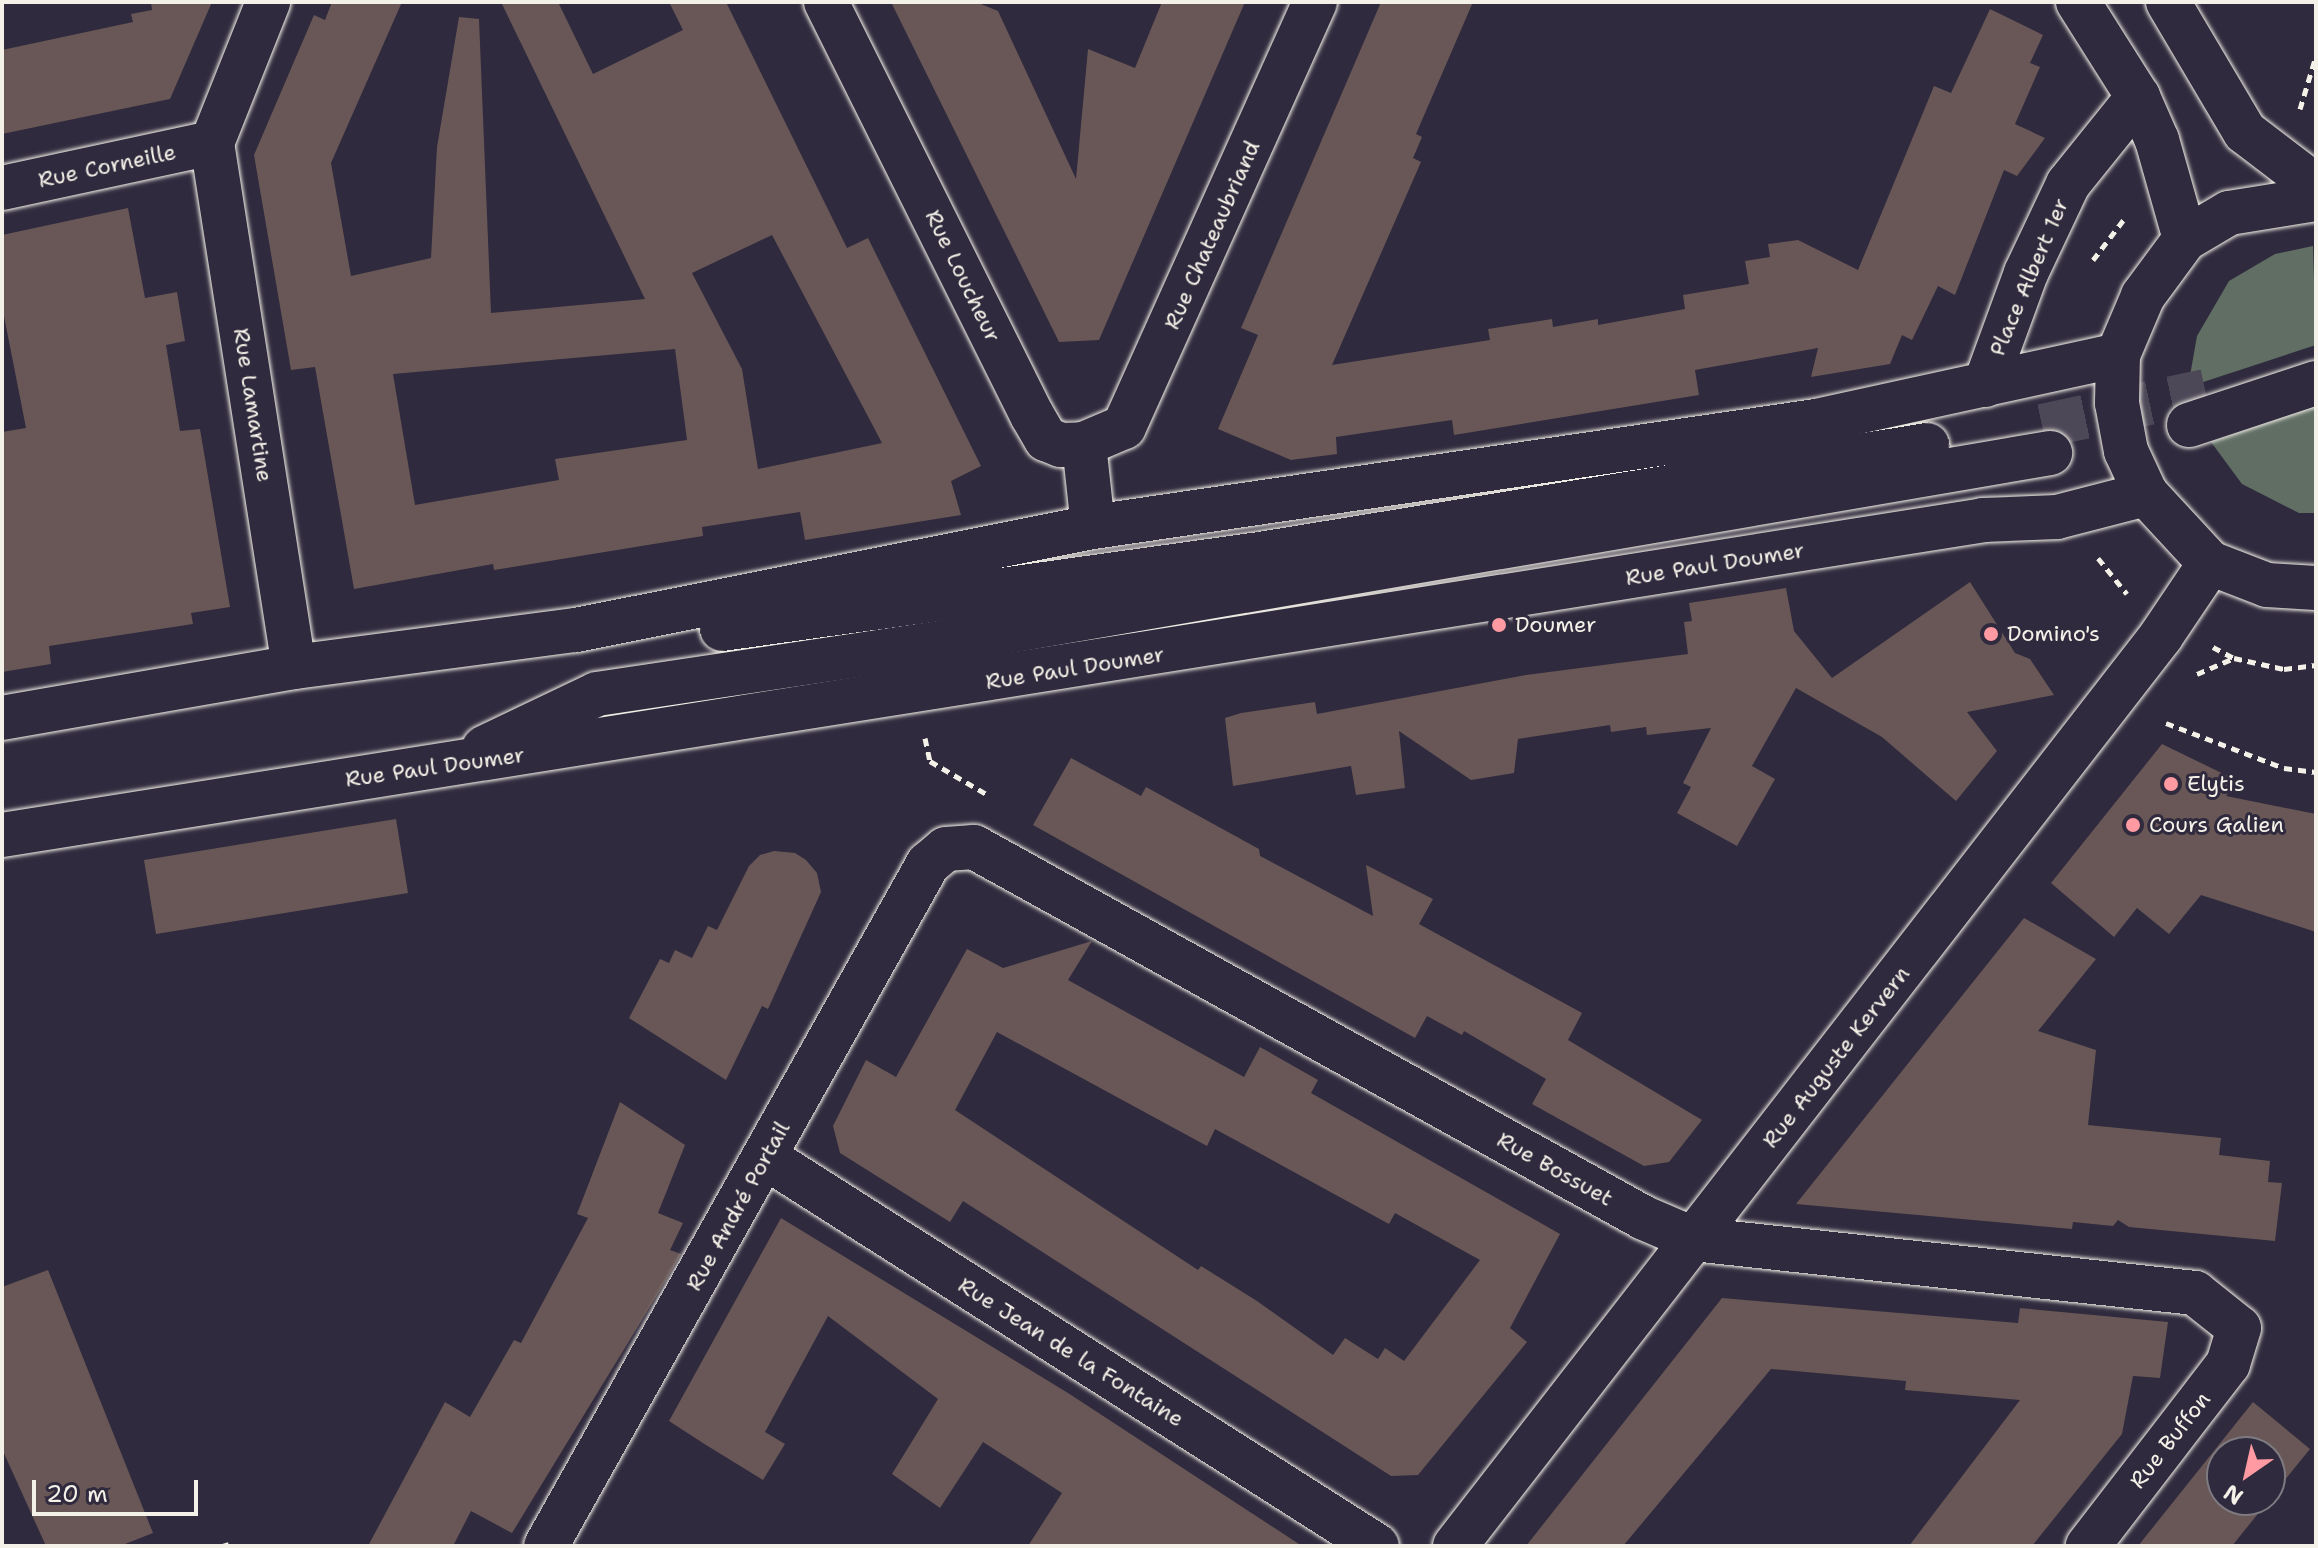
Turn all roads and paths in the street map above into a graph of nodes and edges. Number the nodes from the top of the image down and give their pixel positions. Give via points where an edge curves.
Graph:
1 (268, 2) edge
2 (826, 2) edge
3 (1315, 2) edge
4 (2078, 2) edge
5 (2168, 2) edge
6 (2316, 56) edge
7 (2138, 97) junction
8 (2298, 118) dead end
9 (212, 143) junction
10 (2316, 186) edge
11 (2, 188) edge
12 (2316, 199) edge
13 (2185, 239) junction
14 (2118, 355) junction
15 (2316, 357) edge
16 (2316, 383) edge
17 (1985, 385) junction
18 (1084, 444) junction
19 (2146, 494) junction
20 (1093, 527) junction
21 (2094, 545) dead end
22 (1473, 552) junction
23 (2210, 563) junction
24 (2316, 588) edge
25 (1482, 603) junction
26 (2169, 622) junction
27 (576, 630) junction
28 (2316, 665) edge
29 (294, 667) junction
30 (2, 718) edge
31 (2166, 723) dead end
32 (930, 761) dead end
33 (442, 768) junction
34 (2316, 772) edge
35 (1001, 802) dead end
36 (2, 835) edge
37 (928, 864) joint
38 (765, 1157) junction
39 (1693, 1239) junction
40 (2239, 1328) joint
41 (546, 1546) edge
42 (1377, 1546) edge
43 (1455, 1546) edge
44 (2088, 1546) edge

1 - 9 main road
2 - 18 main road, Rue Loucheur via 1046,439 1053,445
3 - 18 main road, Rue Chateaubriand via 1135,409 1124,427
4 - 7 main road
5 - 10 main road via 2245,132
6 - 8 path
7 - 13 main road via 2157,140
7 - 17 main road, Place Albert 1er via 2068,184 2026,273
9 - 11 main road, Rue Corneille
9 - 29 main road, Rue Lamartine
12 - 13 main road via 2229,213
13 - 14 main road via 2143,296
14 - 17 main road
14 - 19 main road via 2117,403 2126,451
15 - 16 main road via 2197,408
17 - 20 main road via 1816,421
18 - 20 main road
19 - 23 main road
19 - 25 main road, Rue Paul Doumer via 2057,517 1983,520
20 - 27 main road
21 - 26 path via 2109,576
22 - 25 main road
22 - 27 main road via 2046,440 724,629
22 - 33 main road via 963,639 597,694
23 - 24 main road via 2267,585
23 - 26 main road, Rue Auguste Kervern
25 - 33 main road, Rue Paul Doumer
26 - 28 path via 2234,658 2284,669
26 - 39 main road, Rue Auguste Kervern
27 - 29 main road
29 - 30 main road
31 - 34 path via 2284,768
32 - 35 path
33 - 36 main road, Rue Paul Doumer
37 - 38 main road, Rue André Portail
37 - 39 main road, Rue Bossuet via 946,849 974,847 1644,1218
38 - 41 main road, Rue André Portail
38 - 42 main road, Rue Jean de la Fontaine
39 - 40 main road, Rue Bossuet via 2195,1293
39 - 43 main road, Rue Auguste Kervern
40 - 44 main road, Rue Buffon via 2228,1364

